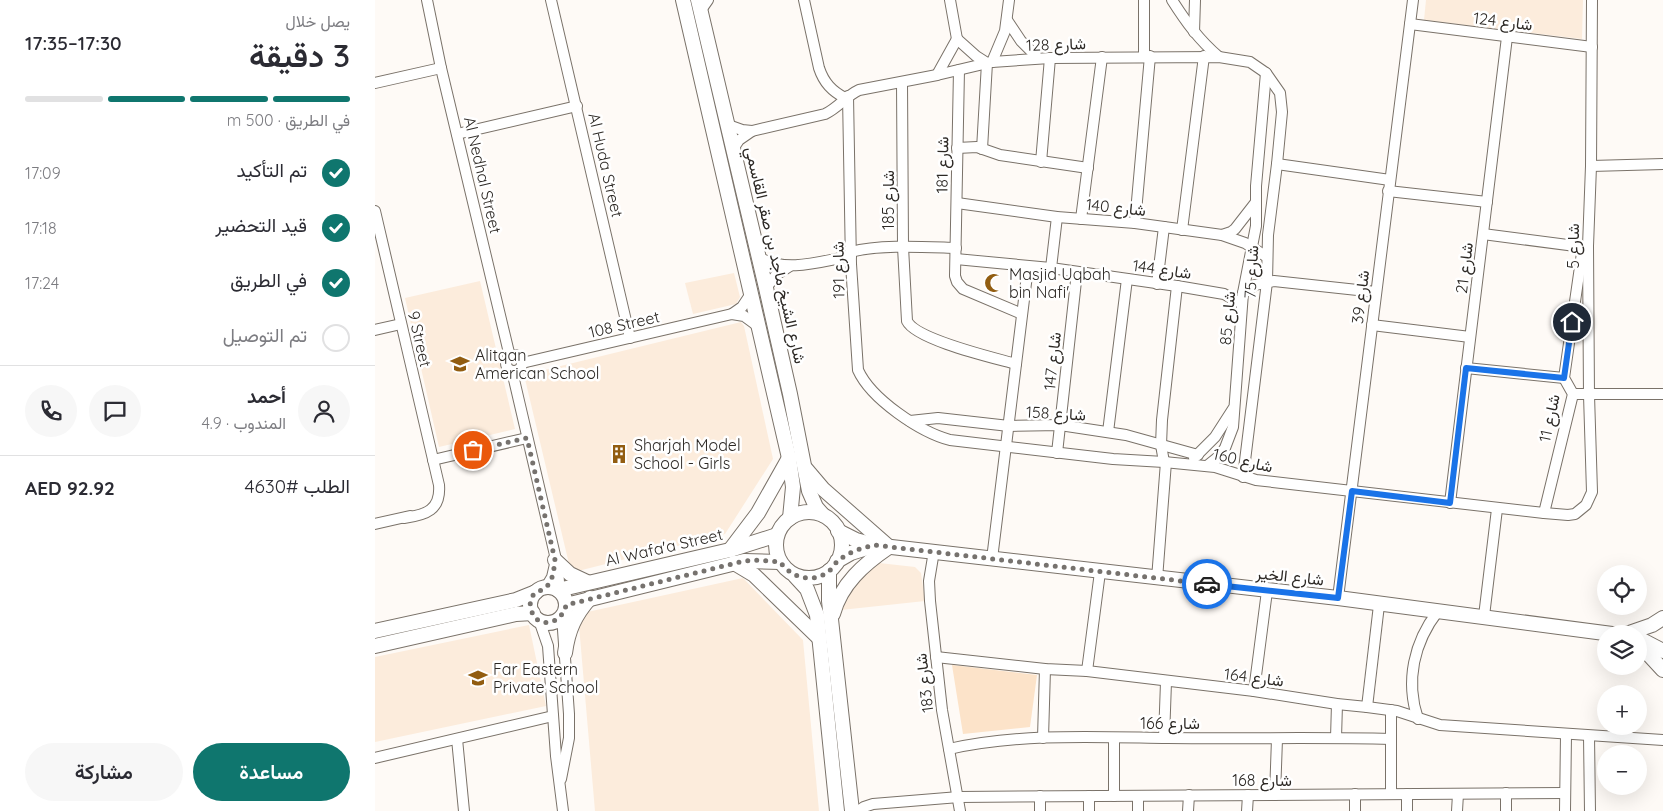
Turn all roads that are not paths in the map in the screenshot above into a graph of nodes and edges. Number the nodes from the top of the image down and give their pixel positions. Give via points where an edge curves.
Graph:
1 (427, 0) edge
2 (551, 0) edge
3 (683, 0) edge
4 (804, 0) edge
5 (950, 0) edge
6 (1009, 0) edge
7 (1144, 0) edge
8 (1172, 0) edge
9 (1195, 0) edge
10 (1413, 0) edge
11 (1592, 0) edge
12 (702, 3) edge
13 (1007, 20) junction
14 (1410, 24) junction
15 (1194, 32) junction
16 (1507, 37) junction
17 (957, 39) junction
18 (1592, 48) junction
19 (1147, 56) junction
20 (1204, 56) junction
21 (1102, 57) junction
22 (1219, 57) junction
23 (1038, 58) junction
24 (1051, 58) junction
25 (990, 62) junction
26 (441, 68) junction
27 (959, 70) junction
28 (1266, 73) junction
29 (937, 75) junction
30 (902, 82) junction
31 (375, 83) edge
32 (847, 97) junction
33 (577, 106) junction
34 (728, 125) junction
35 (753, 131) junction
36 (457, 134) junction
37 (957, 148) junction
38 (733, 149) junction
39 (982, 149) junction
40 (1041, 162) junction
41 (1277, 164) junction
42 (1663, 164) edge
43 (1591, 166) junction
44 (1089, 168) junction
45 (1390, 180) junction
46 (1389, 192) junction
47 (1256, 202) junction
48 (1487, 202) junction
49 (957, 203) junction
50 (1589, 210) junction
51 (375, 211) edge
52 (1057, 217) junction
53 (1081, 219) junction
54 (1135, 223) junction
55 (1164, 228) junction
56 (1182, 230) junction
57 (1483, 234) junction
58 (1222, 235) junction
59 (903, 247) junction
60 (1252, 247) junction
61 (1583, 247) junction
62 (956, 248) junction
63 (851, 254) junction
64 (1267, 257) junction
65 (760, 258) junction
66 (956, 260) junction
67 (789, 266) junction
68 (1028, 267) junction
69 (1051, 268) junction
70 (1077, 272) junction
71 (1127, 279) junction
72 (1267, 282) junction
73 (1157, 284) junction
74 (1177, 286) junction
75 (767, 288) junction
76 (752, 292) junction
77 (1376, 292) junction
78 (1243, 293) junction
79 (1242, 304) junction
80 (732, 314) junction
81 (1022, 314) junction
82 (401, 324) junction
83 (1372, 325) junction
84 (759, 327) junction
85 (375, 330) edge
86 (1470, 337) junction
87 (630, 338) junction
88 (510, 357) junction
89 (522, 362) junction
90 (1016, 364) junction
91 (1466, 368) junction
92 (512, 371) junction
93 (1564, 378) junction
94 (1573, 394) junction
95 (1663, 394) edge
96 (1589, 395) junction
97 (1235, 406) junction
98 (910, 421) junction
99 (1060, 425) junction
100 (1009, 426) junction
101 (1233, 427) junction
102 (1249, 430) junction
103 (1108, 432) junction
104 (527, 438) junction
105 (1161, 445) junction
106 (1007, 446) junction
107 (1057, 453) junction
108 (1198, 455) junction
109 (789, 458) junction
110 (433, 460) junction
111 (1165, 462) junction
112 (1187, 464) junction
113 (1207, 466) junction
114 (806, 469) junction
115 (1243, 477) junction
116 (1352, 491) junction
117 (1592, 492) joint
118 (1450, 503) junction
119 (1497, 509) junction
120 (1544, 513) junction
121 (823, 515) junction
122 (791, 518) junction
123 (375, 524) edge
124 (838, 530) junction
125 (777, 535) junction
126 (874, 545) junction
127 (889, 547) junction
128 (934, 551) junction
129 (732, 557) junction
130 (992, 559) junction
131 (555, 560) junction
132 (780, 562) junction
133 (833, 566) junction
134 (1100, 572) junction
135 (795, 576) junction
136 (1157, 579) junction
137 (587, 582) junction
138 (549, 590) junction
139 (1267, 592) junction
140 (591, 598) junction
141 (1338, 598) junction
142 (1379, 605) junction
143 (564, 610) junction
144 (1438, 611) junction
145 (1484, 616) junction
146 (536, 617) junction
147 (1663, 618) edge
148 (831, 620) junction
149 (1647, 627) edge
150 (1663, 630) edge
151 (375, 631) edge
152 (1597, 632) edge
153 (1647, 633) edge
154 (820, 639) junction
155 (1647, 643) edge
156 (375, 646) edge
157 (1663, 651) edge
158 (565, 653) junction
159 (1647, 653) edge
160 (936, 657) junction
161 (1045, 669) junction
162 (1663, 670) edge
163 (1087, 671) junction
164 (1166, 682) junction
165 (1254, 691) junction
166 (1337, 704) junction
167 (1367, 707) junction
168 (1391, 710) junction
169 (553, 716) junction
170 (1418, 719) junction
171 (1566, 735) junction
172 (1589, 736) junction
173 (1043, 738) junction
174 (1114, 738) junction
175 (1164, 738) junction
176 (1337, 738) junction
177 (457, 739) junction
178 (1277, 739) junction
179 (1391, 739) junction
180 (1663, 740) edge
181 (949, 749) junction
182 (375, 758) edge
183 (560, 782) junction
184 (850, 792) junction
185 (1506, 793) junction
186 (1565, 793) junction
187 (1355, 794) junction
188 (1391, 794) junction
189 (1407, 794) junction
190 (1458, 794) junction
191 (1189, 795) junction
192 (1247, 795) junction
193 (1275, 795) junction
194 (1040, 796) junction
195 (1089, 796) junction
196 (1114, 796) junction
197 (1138, 796) junction
198 (959, 797) junction
199 (873, 804) junction
200 (464, 811) edge
201 (563, 811) edge
202 (837, 811) edge
203 (853, 811) edge
204 (858, 811) edge
205 (960, 811) edge
206 (1040, 811) edge
207 (1089, 811) edge
208 (1138, 811) edge
209 (1188, 811) edge
210 (1247, 811) edge
211 (1355, 811) edge
212 (1407, 811) edge
213 (1457, 811) edge
214 (1506, 811) edge
215 (1565, 811) edge
216 (1590, 811) edge

1 - 26 street, Al Nedhal Street
2 - 33 street, Al Huda Street
3 - 76 street, شارع الشيخ ماجد بن صقر القاسمي
4 - 32 street via 823,78 828,86
5 - 17 street
6 - 13 street
7 - 19 street
8 - 15 street
9 - 15 street
10 - 14 street, شارع 39
11 - 18 street, شارع 5
12 - 34 street, شارع الشيخ ماجد بن صقر القاسمي
13 - 23 street
13 - 25 street via 1001,42
14 - 16 street, شارع 124
14 - 45 street, شارع 39
15 - 22 street
16 - 18 street, شارع 124
16 - 48 street, شارع 21
17 - 25 street
17 - 29 street
18 - 43 street, شارع 5
19 - 20 street, شارع 128
19 - 21 street, شارع 128
19 - 54 street
20 - 22 street, شارع 128
20 - 56 street
21 - 24 street, شارع 128
21 - 44 street
22 - 28 street, شارع 128 via 1250,62
23 - 24 street, شارع 128
23 - 25 street, شارع 128
24 - 40 street
25 - 27 street, شارع 128
25 - 39 street
26 - 31 street
26 - 36 street, Al Nedhal Street
27 - 29 street, شارع 128
27 - 37 street, شارع 181
28 - 41 street, شارع 75 via 1282,103
28 - 47 street, شارع 85
29 - 30 street, شارع 128
30 - 32 street, شارع 128 via 863,89
30 - 59 street, شارع 185
32 - 35 street, شارع 128 via 825,114
32 - 63 street, شارع 191
33 - 36 street
33 - 87 street, Al Huda Street
34 - 35 street
34 - 38 street, شارع الشيخ ماجد بن صقر القاسمي
35 - 38 street via 739,140
36 - 88 street, Al Nedhal Street
37 - 39 street
37 - 49 street, شارع 181
38 - 65 street, شارع الشيخ ماجد بن صقر القاسمي
39 - 40 street via 1000,156
40 - 44 street
41 - 45 street
41 - 64 street, شارع 75
42 - 43 street
43 - 50 street, شارع 5
44 - 53 street
45 - 46 street, شارع 39
46 - 48 street
46 - 77 street, شارع 39
47 - 58 street via 1235,229
47 - 60 street, شارع 85
48 - 57 street, شارع 21
49 - 52 street, شارع 140
49 - 62 street, شارع 181
50 - 61 street, شارع 11
50 - 96 street, شارع 5
51 - 82 street, 9 Street
52 - 53 street, شارع 140
52 - 69 street
53 - 54 street, شارع 140
54 - 55 street, شارع 140
55 - 56 street, شارع 140
55 - 73 street
56 - 58 street, شارع 140
57 - 61 street
57 - 86 street, شارع 21
58 - 60 street, شارع 140
59 - 62 street
59 - 63 street via 864,249
59 - 90 street, شارع 185 via 909,325 952,346
60 - 64 street, شارع 140
60 - 78 street, شارع 85
61 - 93 street, شارع 11
62 - 66 street, شارع 181
63 - 67 street
63 - 98 street, شارع 191 via 858,370 870,387
64 - 72 street, شارع 75
65 - 67 street
65 - 75 street, شارع الشيخ ماجد بن صقر القاسمي
66 - 68 street, شارع 144
66 - 81 street, شارع 181 via 955,276 959,286
67 - 75 street via 776,275
68 - 69 street, شارع 144
68 - 81 street
69 - 70 street, شارع 144
70 - 71 street, شارع 144
70 - 99 street, شارع 147
71 - 73 street, شارع 144
71 - 103 street
72 - 77 street via 1279,280
72 - 78 street
72 - 102 street, شارع 75
73 - 74 street, شارع 144
74 - 79 street, شارع 144 via 1224,294
74 - 105 street
75 - 114 street, شارع الشيخ ماجد بن صقر القاسمي
76 - 80 street via 742,307
76 - 84 street, شارع الشيخ ماجد بن صقر القاسمي
77 - 83 street, شارع 39
78 - 79 street, شارع 85
79 - 97 street, شارع 85
80 - 84 street via 744,316
80 - 87 street, 108 Street
81 - 90 street
82 - 85 street
82 - 110 street, 9 Street
83 - 86 street
83 - 116 street, شارع 39
84 - 109 street, شارع الشيخ ماجد بن صقر القاسمي
86 - 91 street, شارع 21
87 - 89 street, 108 Street
88 - 89 street via 518,356
88 - 92 street via 507,366
89 - 92 street via 519,369
90 - 100 street
91 - 93 street
91 - 118 street, شارع 21
92 - 104 street
93 - 94 street, شارع 11
94 - 96 street
94 - 120 street, شارع 11
95 - 96 street
96 - 117 street, شارع 5
97 - 101 street, شارع 85
97 - 108 street
98 - 100 street, شارع 158 via 938,418
98 - 106 street, شارع 160 via 951,440
99 - 100 street, شارع 158
99 - 103 street, شارع 158
99 - 107 street, شارع 147
100 - 106 street
101 - 102 street
101 - 113 street, شارع 85 via 1225,448
102 - 115 street, شارع 75
103 - 105 street, شارع 158
104 - 110 street
104 - 131 street
105 - 108 street, شارع 158
105 - 111 street
106 - 107 street, شارع 160
106 - 130 street
107 - 111 street, شارع 160
108 - 112 street
109 - 122 street, شارع الشيخ ماجد بن صقر القاسمي via 793,487
109 - 129 street
110 - 123 street, 9 Street via 439,491 435,506 421,515
111 - 112 street, شارع 160
111 - 136 street
112 - 113 street, شارع 160
113 - 115 street, شارع 160
114 - 121 street, شارع الشيخ ماجد بن صقر القاسمي via 812,500
114 - 127 street via 823,489
115 - 116 street, شارع 160
116 - 118 street, شارع 160
116 - 141 street, شارع 39
117 - 120 street, شارع 160 via 1586,505 1575,514
118 - 119 street, شارع 160
119 - 120 street, شارع 160
119 - 145 street
121 - 122 street via 806,512
121 - 124 street
122 - 125 street
124 - 126 street, شارع الخير via 855,540
124 - 133 street via 841,546
125 - 129 street, Al Wafa'a Street
125 - 132 street via 776,549
126 - 127 street, شارع الخير
126 - 133 street, شارع الخير
127 - 128 street, شارع الخير
127 - 148 street via 848,583 838,598
128 - 130 street, شارع الخير
128 - 160 street, شارع 183 via 929,581
129 - 132 street, Al Wafa'a Street
129 - 137 street, Al Wafa'a Street
129 - 140 street, Al Wafa'a Street
129 - 154 street via 755,575
130 - 134 street, شارع الخير
131 - 137 street via 570,574
131 - 138 street
132 - 135 street
133 - 135 street via 823,575
133 - 148 street via 828,591
134 - 136 street, شارع الخير
134 - 163 street
135 - 154 street via 807,589 815,606
136 - 139 street, شارع الخير
137 - 138 street, Al Wafa'a Street
138 - 143 street via 563,594
138 - 146 street via 531,600
138 - 151 street, Al Wafa'a Street
139 - 141 street, شارع الخير
139 - 165 street
140 - 143 street, Al Wafa'a Street
140 - 158 street via 572,623
141 - 142 street, شارع الخير
142 - 144 street, شارع الخير
142 - 167 street
143 - 146 street via 558,619 549,622
143 - 158 street
144 - 145 street, شارع الخير
144 - 170 street via 1423,636 1413,664 1412,692
145 - 152 street, شارع الخير
146 - 156 street via 516,614
146 - 169 street via 548,646
147 - 149 street
148 - 184 street
150 - 153 street
154 - 202 street
155 - 157 street
158 - 183 street via 569,738
159 - 162 street
160 - 161 street, شارع 164
160 - 181 street, شارع 183
161 - 163 street, شارع 164
161 - 173 street
163 - 164 street, شارع 164
164 - 165 street, شارع 164
164 - 175 street
165 - 166 street, شارع 164
166 - 167 street, شارع 164
166 - 176 street
167 - 168 street, شارع 164
168 - 170 street, شارع 164
168 - 179 street
169 - 177 street
169 - 183 street
170 - 171 street, شارع 164 via 1445,726
171 - 172 street, شارع 164
171 - 186 street
172 - 180 street, شارع 164
172 - 216 street
173 - 174 street, شارع 166
173 - 181 street, شارع 166 via 987,741
174 - 175 street, شارع 166
174 - 196 street
175 - 178 street, شارع 166
176 - 178 street, شارع 166
176 - 179 street, شارع 166
177 - 182 street
177 - 200 street
178 - 193 street
179 - 188 street
181 - 198 street, شارع 183
183 - 201 street
184 - 199 street
184 - 203 street
185 - 186 street, شارع 168
185 - 190 street, شارع 168
185 - 214 street
186 - 215 street
187 - 188 street, شارع 168
187 - 193 street, شارع 168
187 - 211 street
188 - 189 street, شارع 168
189 - 190 street, شارع 168
189 - 212 street
190 - 213 street
191 - 192 street, شارع 168
191 - 197 street, شارع 168
191 - 209 street
192 - 193 street, شارع 168
192 - 210 street
194 - 195 street, شارع 168
194 - 198 street, شارع 168
194 - 206 street
195 - 196 street, شارع 168
195 - 207 street
196 - 197 street, شارع 168
197 - 208 street
198 - 199 street, شارع 168
198 - 205 street, شارع 183
199 - 204 street

